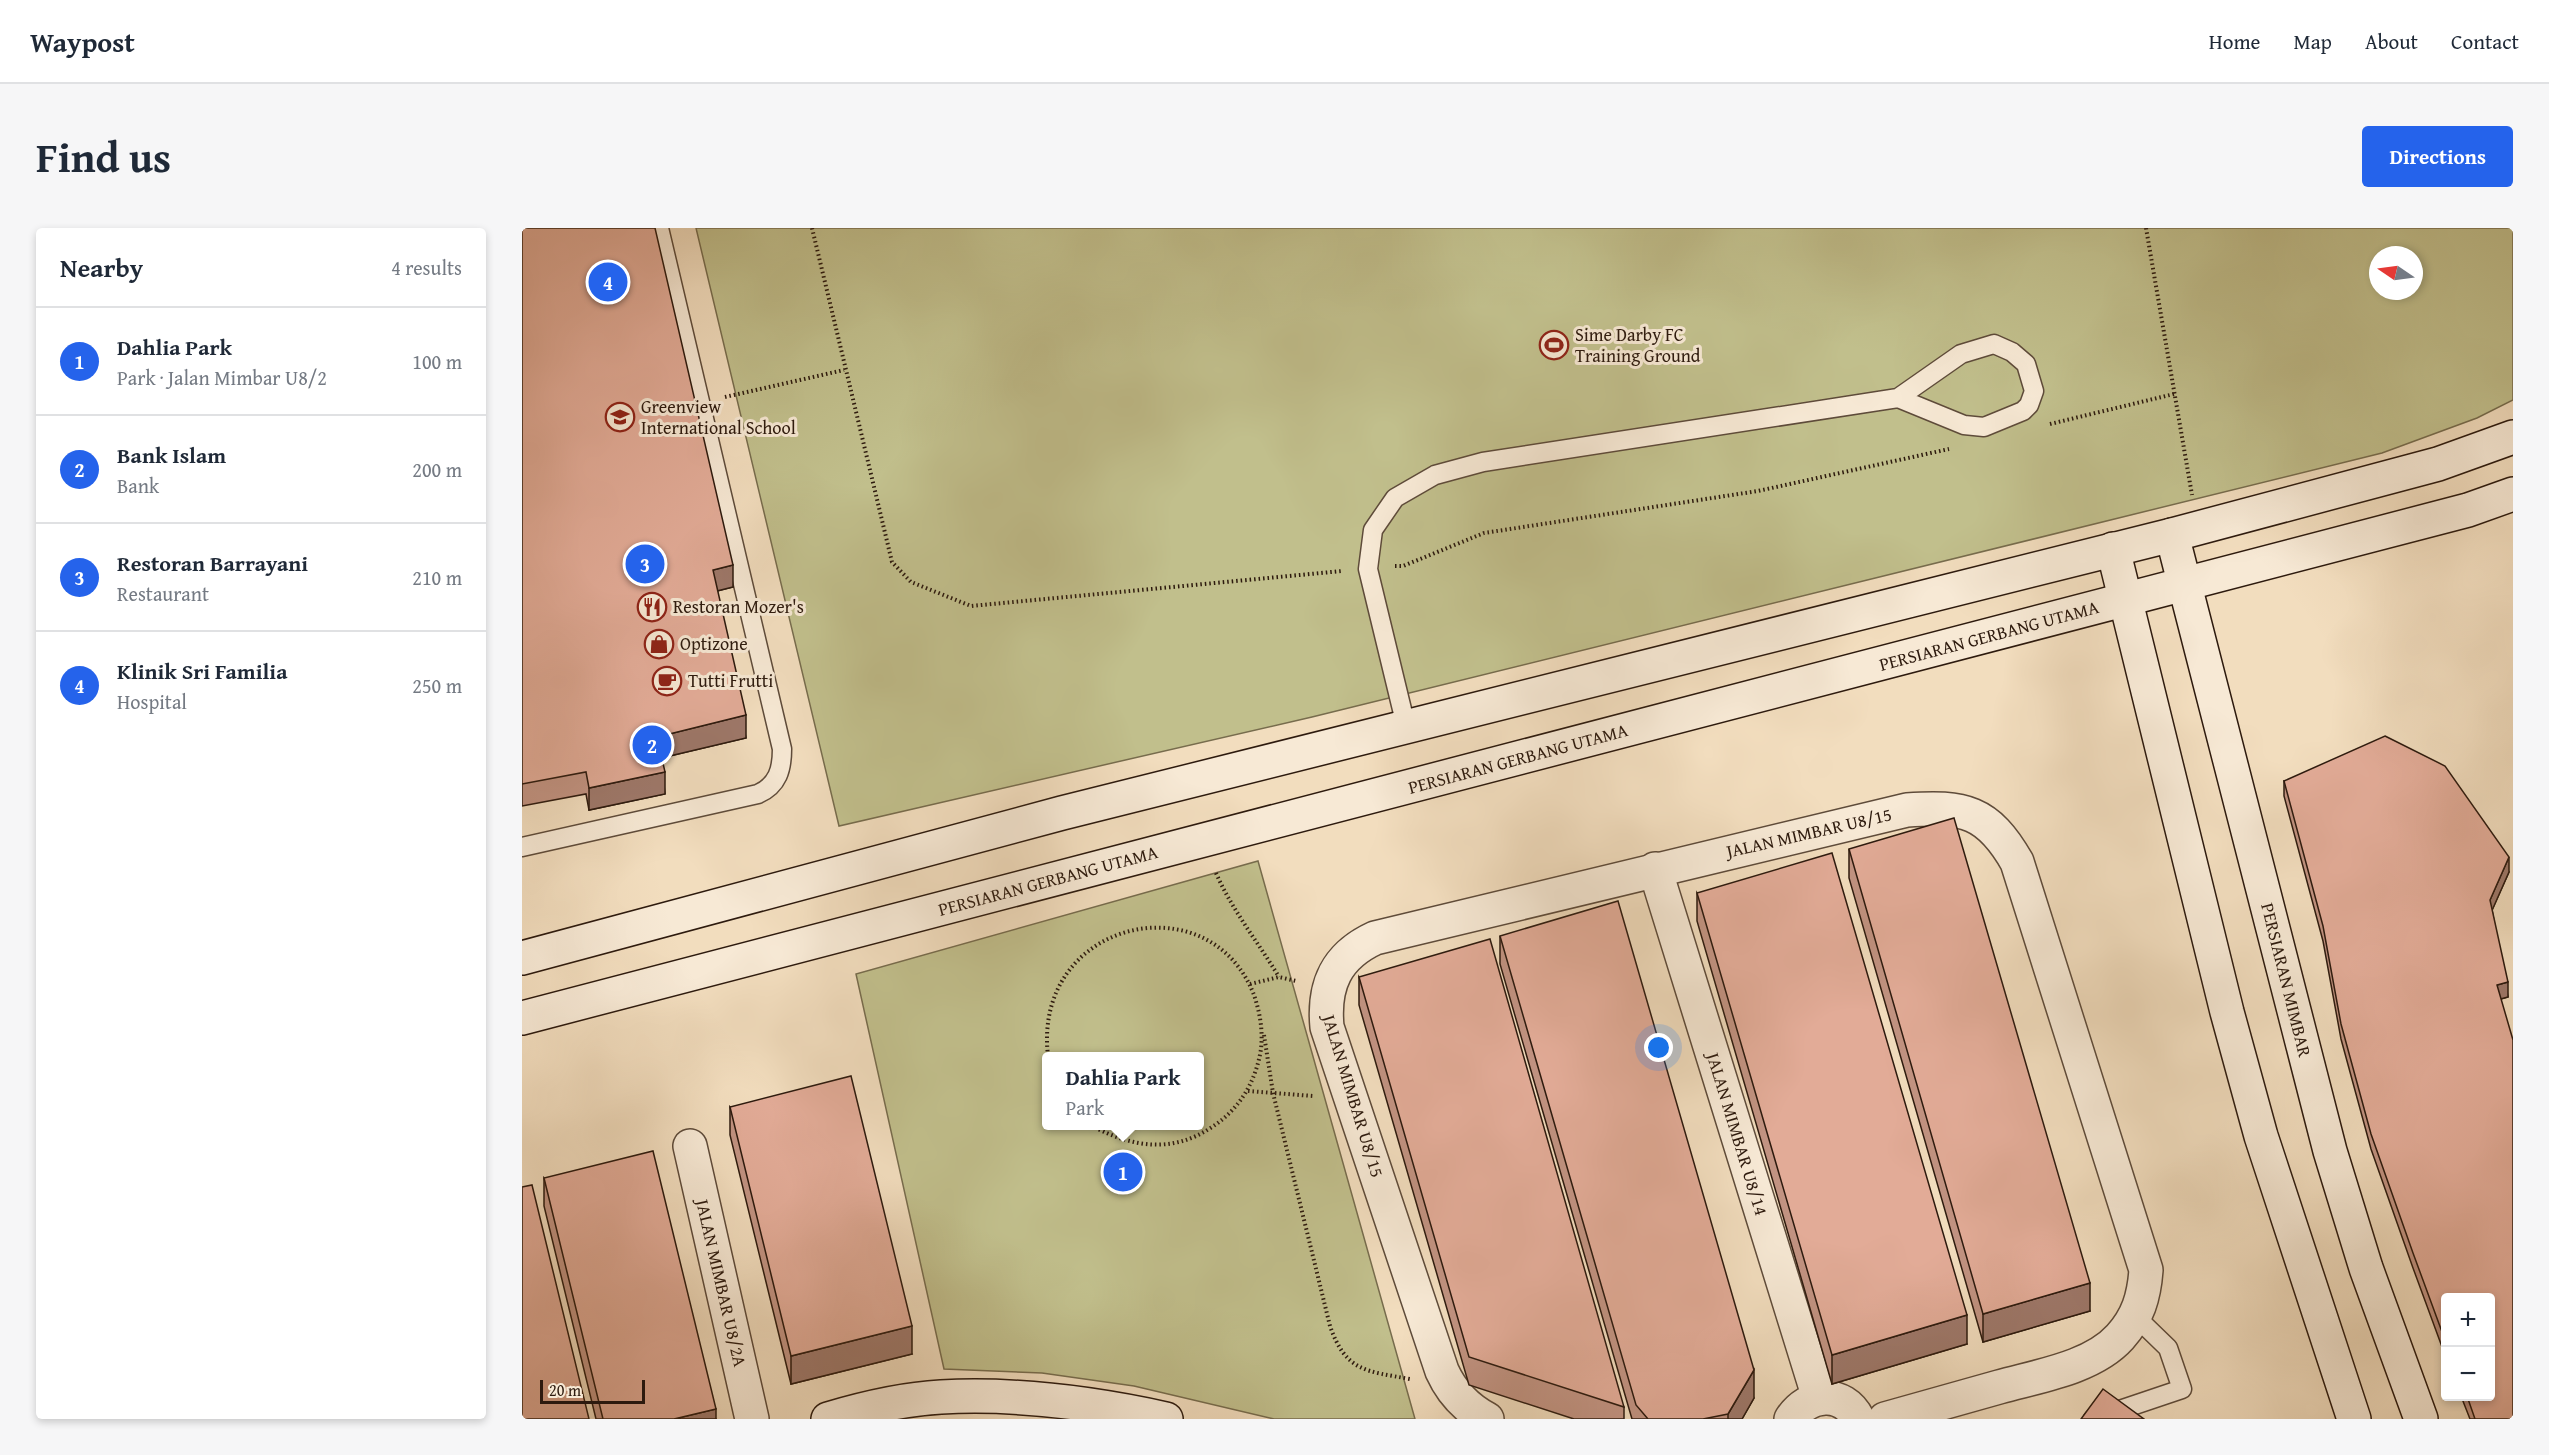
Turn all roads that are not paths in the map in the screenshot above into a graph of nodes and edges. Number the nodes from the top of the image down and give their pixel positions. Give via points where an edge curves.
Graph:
1 (659, 228) edge
2 (1898, 398) junction
3 (2513, 437) edge
4 (2513, 494) edge
5 (2185, 532) junction
6 (2114, 549) junction
7 (2186, 585) junction
8 (2127, 600) junction
9 (1406, 726) junction
10 (522, 847) edge
11 (1654, 869) junction
12 (522, 958) edge
13 (522, 1017) edge
14 (690, 1146) dead end
15 (2136, 1317) junction
16 (1819, 1398) junction
17 (943, 1408) edge
18 (1961, 1409) edge
19 (752, 1419) edge
20 (828, 1419) edge
21 (1166, 1419) edge
22 (1487, 1419) edge
23 (1791, 1419) edge
24 (1858, 1419) edge
25 (1885, 1419) edge
26 (2093, 1419) edge
27 (2354, 1419) edge
28 (2421, 1419) edge

1 - 10 lane via 782,749 779,773 775,783 758,794
2 - 2 lane via 1961,354 1994,344 2013,352 2026,364 2034,391 2030,405 2022,411 1984,427 1964,425
2 - 9 lane via 1483,462 1435,475 1395,498 1373,530 1368,569
3 - 5 street via 2438,464
4 - 7 street, PERSIARAN GERBANG UTAMA via 2468,510
5 - 6 street
5 - 7 street, PERSIARAN MIMBAR
6 - 8 street
6 - 9 street
7 - 8 street, PERSIARAN GERBANG UTAMA
7 - 28 street, PERSIARAN MIMBAR via 2330,1151 2366,1268
8 - 13 street, PERSIARAN GERBANG UTAMA
8 - 27 street via 2258,1125
9 - 12 street via 1062,813
11 - 15 street, JALAN MIMBAR U8/15 via 1907,810 1961,811 1988,822 2018,862 2146,1270 2144,1294
11 - 16 street, JALAN MIMBAR U8/14
11 - 22 street, JALAN MIMBAR U8/15 via 1375,938 1347,956 1328,989 1327,1027 1442,1371 1449,1386 1471,1410
14 - 19 street, JALAN MIMBAR U8/2A
15 - 18 street, JALAN MIMBAR U8/15 via 2119,1338 2096,1355
15 - 26 lane via 2168,1348 2182,1389
16 - 23 street via 1807,1402
16 - 24 street via 1840,1401
17 - 20 street via 886,1404
17 - 21 street via 1037,1400
18 - 25 street, JALAN MIMBAR U8/15

